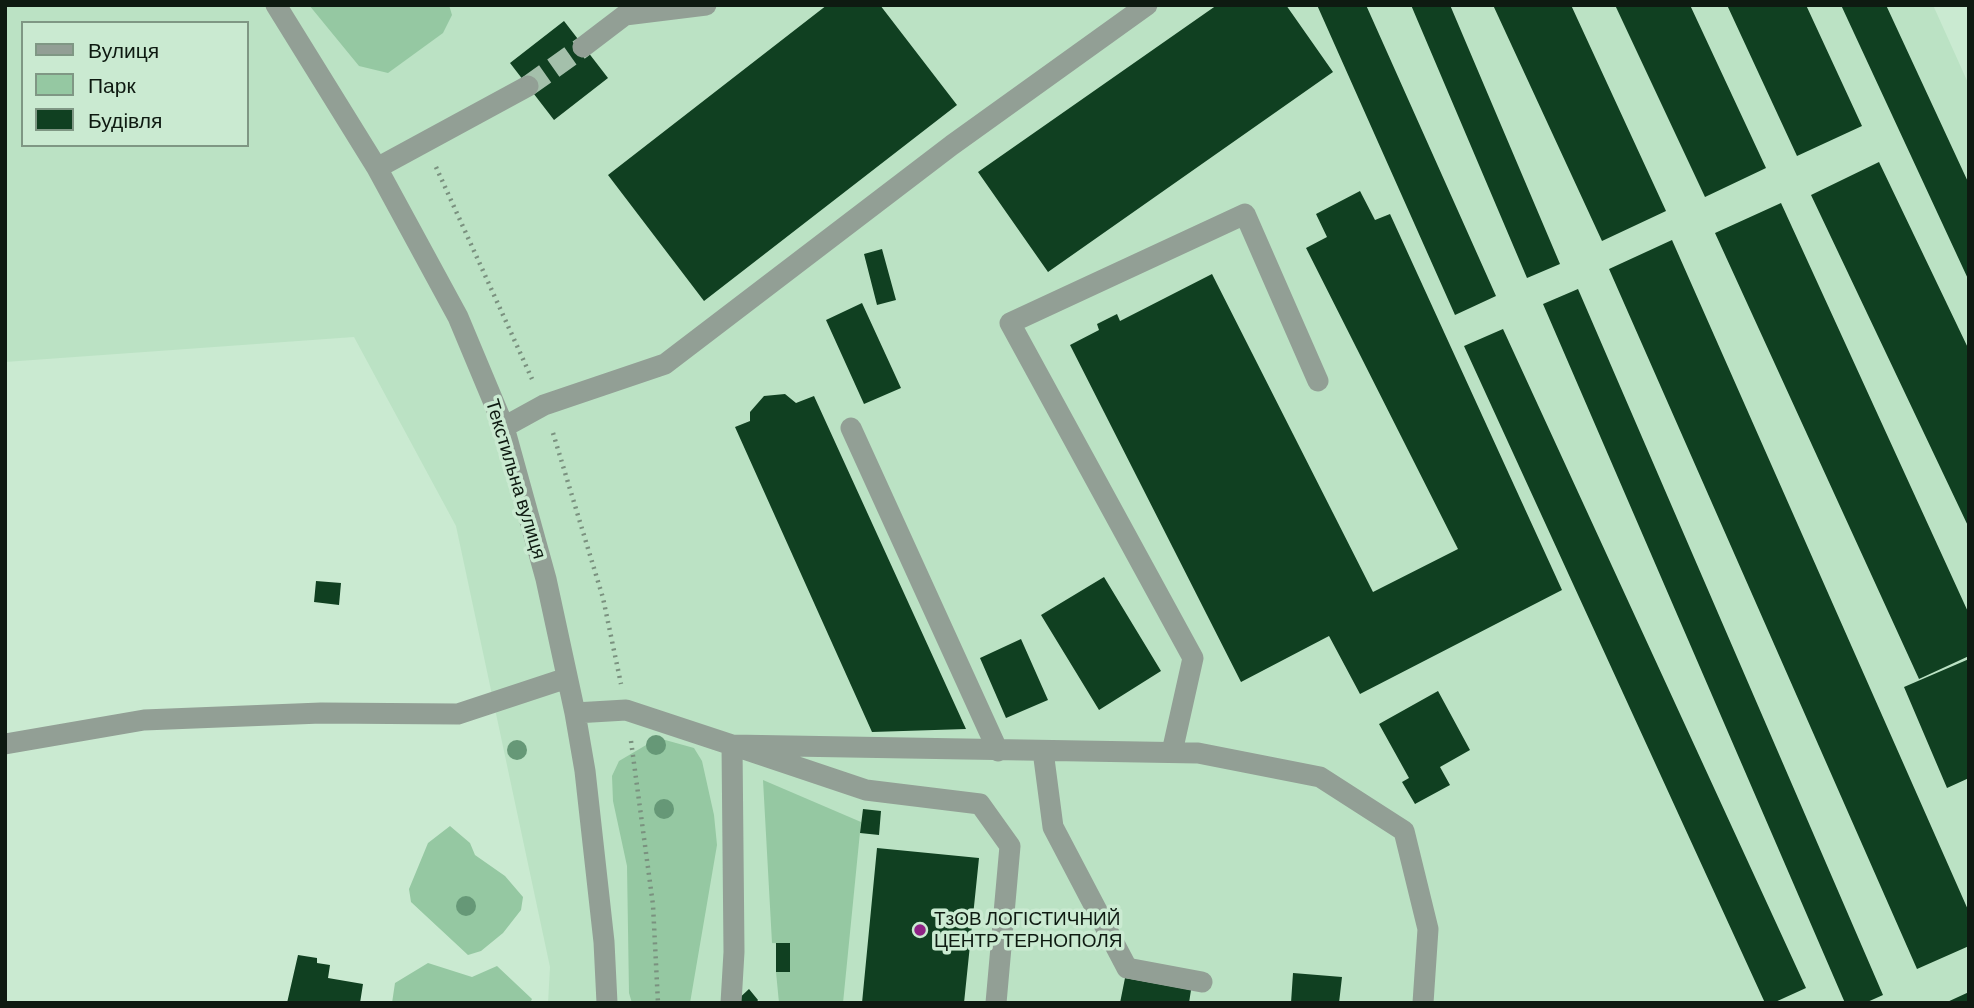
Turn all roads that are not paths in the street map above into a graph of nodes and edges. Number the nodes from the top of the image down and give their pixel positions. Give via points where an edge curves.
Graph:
1 (276, 5) edge
2 (706, 5) edge
3 (1147, 5) edge
4 (626, 10) edge
5 (583, 47) tunnel mouth
6 (528, 86) tunnel mouth
7 (377, 168) junction
8 (1318, 382) dead end
9 (504, 428) junction
10 (851, 428) dead end
11 (567, 678) junction
12 (575, 713) junction
13 (5, 744) edge
14 (732, 745) junction
15 (998, 751) junction
16 (1042, 751) junction
17 (1172, 752) junction
18 (1202, 982) dead end
19 (607, 1003) edge
20 (731, 1003) edge
21 (996, 1003) edge
22 (1423, 1003) edge

1 - 7 street, Текстильна вулиця
2 - 4 street
3 - 9 street via 953,145 665,364 544,405
4 - 5 street
6 - 7 street
7 - 9 street, Текстильна вулиця via 458,317
8 - 17 street via 1245,214 1010,323 1193,658
9 - 11 street, Текстильна вулиця via 546,579
10 - 15 street
11 - 12 street, Текстильна вулиця
11 - 13 street via 458,714 321,713 144,720
12 - 14 street via 626,710
12 - 19 street, Текстильна вулиця via 604,942
14 - 15 street
14 - 20 street
14 - 21 street via 866,790 980,804 1010,846
15 - 16 street
16 - 17 street
16 - 18 street via 1053,827 1127,968
17 - 22 street via 1320,777 1404,831 1428,929

